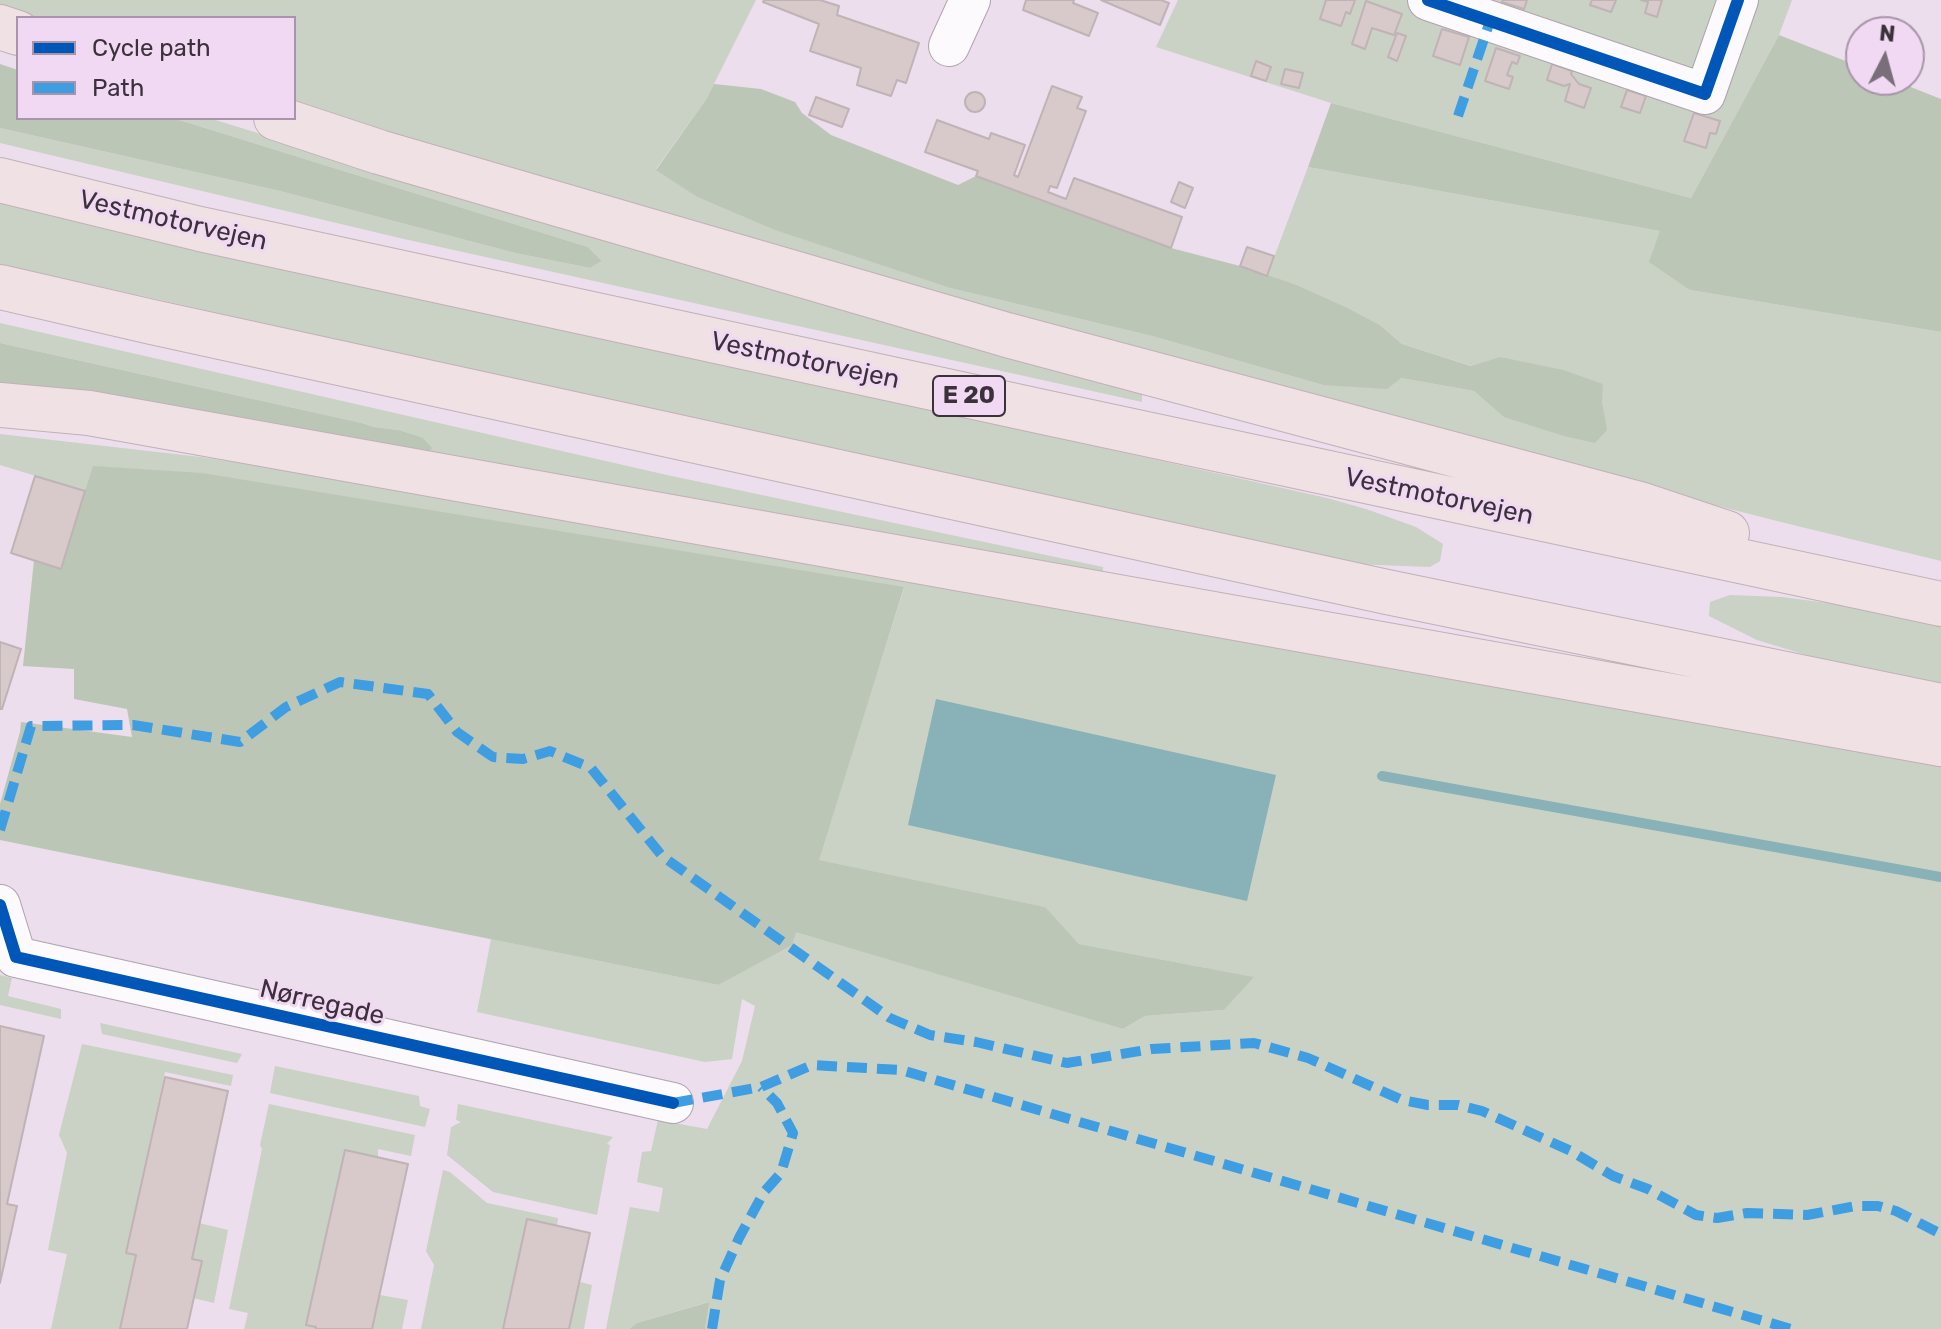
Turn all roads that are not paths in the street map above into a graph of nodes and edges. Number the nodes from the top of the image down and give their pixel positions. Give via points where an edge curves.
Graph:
1 (970, 0) edge
2 (1428, 0) edge
3 (1738, 0) edge
4 (949, 46) dead end
5 (282, 120) edge
6 (0, 180) edge
7 (0, 287) edge
8 (0, 405) edge
9 (1941, 602) edge
10 (1941, 706) edge
11 (1941, 744) edge
12 (0, 905) edge
13 (673, 1103) dead end

1 - 4 street
2 - 3 street via 1705,94
5 - 9 highway via 1007,335 1643,505
6 - 9 highway, Vestmotorvejen / E 20 via 1048,413
7 - 10 highway via 1387,592
8 - 11 highway via 89,413
12 - 13 street, Nørregade via 16,957

